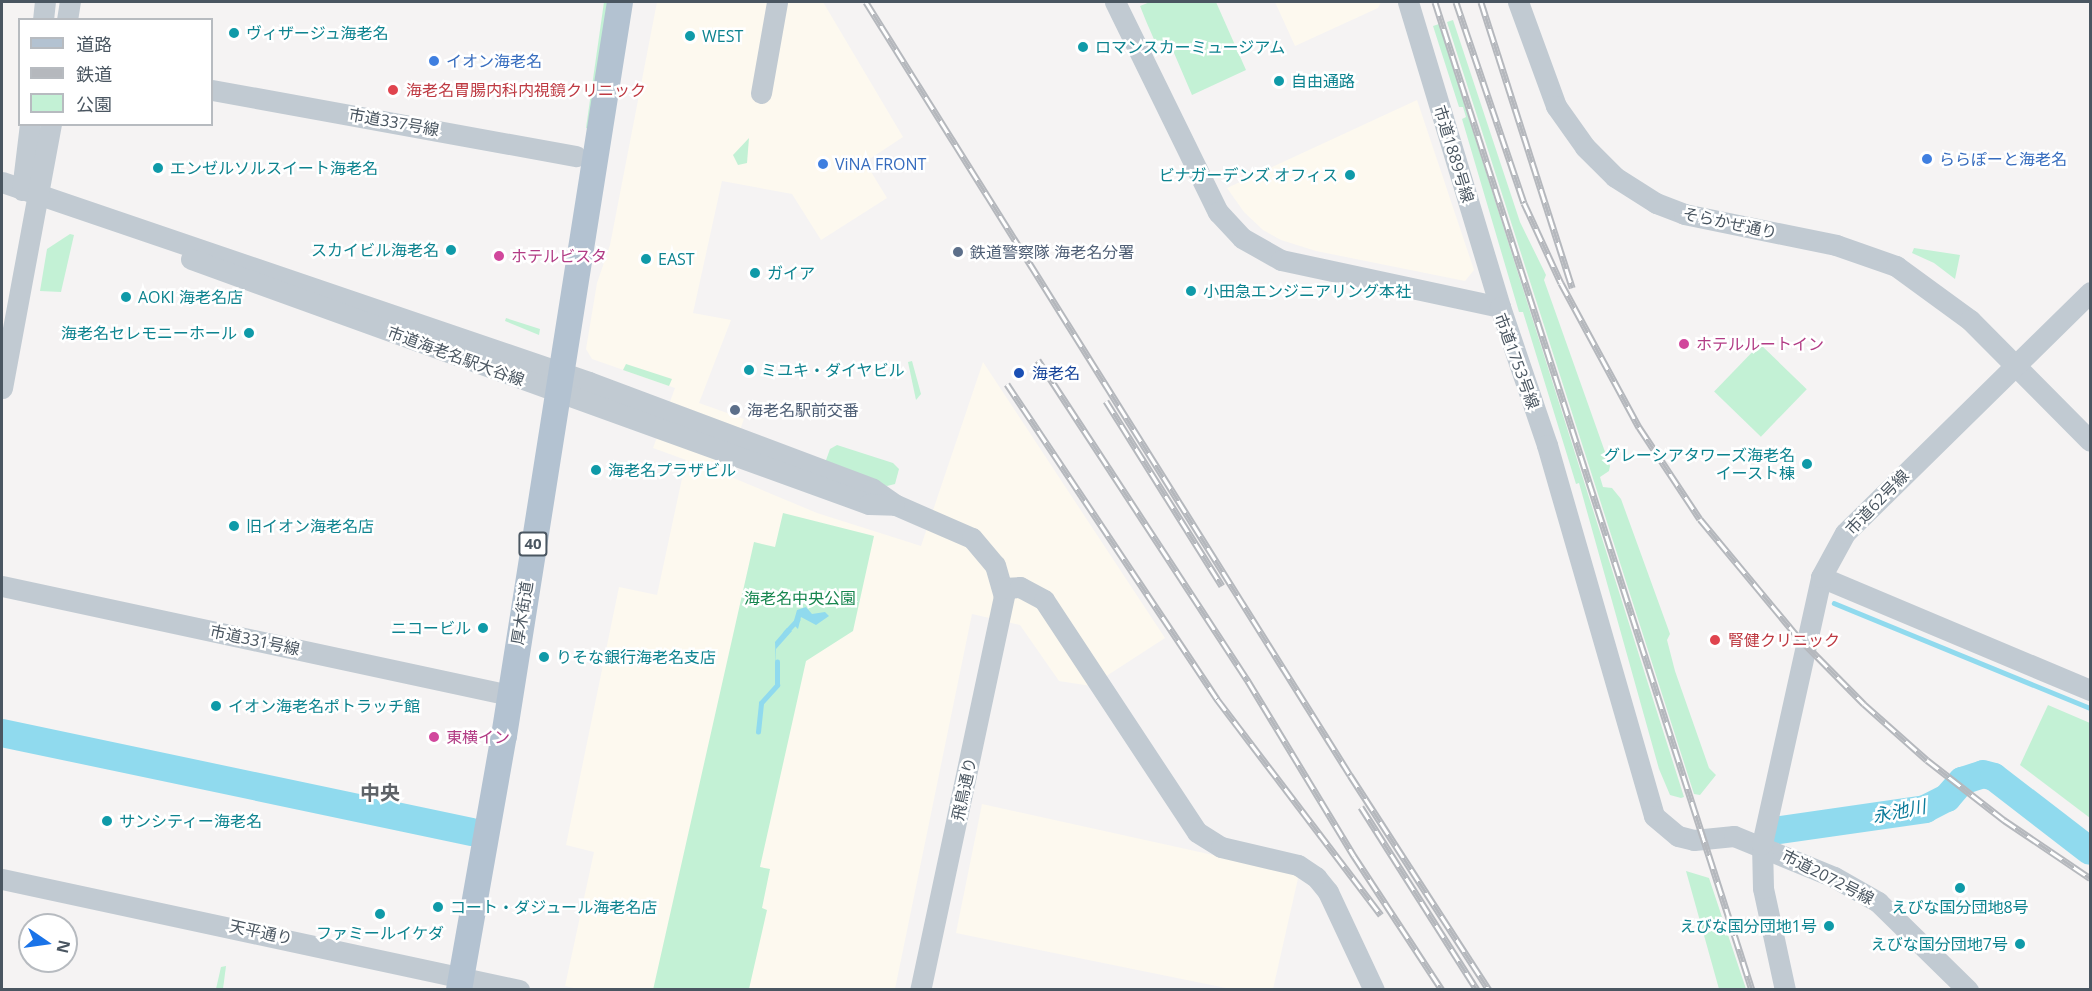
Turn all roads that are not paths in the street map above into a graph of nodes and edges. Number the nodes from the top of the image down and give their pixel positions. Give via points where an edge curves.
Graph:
1 (45, 2) edge
2 (70, 2) edge
3 (620, 2) edge
4 (777, 2) edge
5 (1115, 2) edge
6 (1407, 2) edge
7 (1518, 2) edge
8 (43, 18) edge
9 (67, 18) edge
10 (761, 89) dead end
11 (213, 90) edge
12 (30, 126) edge
13 (50, 126) edge
14 (576, 156) dead end
15 (2, 182) edge
16 (33, 195) junction
17 (2091, 292) edge
18 (1500, 307) junction
19 (2016, 367) junction
20 (559, 383) junction
21 (2, 388) edge
22 (2091, 441) edge
23 (1821, 577) junction
24 (2, 586) edge
25 (1003, 588) junction
26 (2091, 690) edge
27 (509, 695) junction
28 (1762, 844) junction
29 (2, 879) edge
30 (460, 983) edge
31 (519, 990) edge
32 (920, 990) edge
33 (1374, 990) edge
34 (1785, 990) edge
35 (1968, 990) edge

1 - 8 street
2 - 9 street
3 - 20 main road, 厚木街道 / 40
4 - 10 street
5 - 18 street, 市道1753号線 via 1218,212 1242,238 1281,260
6 - 18 street, 市道1889号線
7 - 19 street, そらかぜ通り via 1556,106 1584,147 1615,177 1656,203 1684,214 1836,245 1896,266 1953,306
11 - 14 street, 市道337号線
12 - 16 street
13 - 16 street
15 - 16 street, 市道海老名駅大谷線
16 - 20 street, 市道海老名駅大谷線
16 - 21 street
17 - 19 street, 市道62号線
18 - 28 street, 市道1753号線 via 1547,445 1651,809 1665,829 1678,836 1694,840 1734,836
19 - 22 street, そらかぜ通り
19 - 23 street, 市道62号線 via 1845,533
20 - 25 street, 市道海老名駅大谷線 via 869,504 896,505 972,538 995,566
20 - 27 main road, 厚木街道 / 40
23 - 26 street
23 - 28 street, 市道62号線
24 - 27 street, 市道331号線
25 - 32 street, 飛鳥通り
25 - 33 street via 1020,587 1044,600 1191,826 1212,843 1298,865 1323,884
27 - 30 main road, 厚木街道 / 40
28 - 34 street, 市道62号線 via 1763,888
28 - 35 street, 市道2072号線 via 1878,902
29 - 30 street, 天平通り
30 - 31 street, 天平通り

